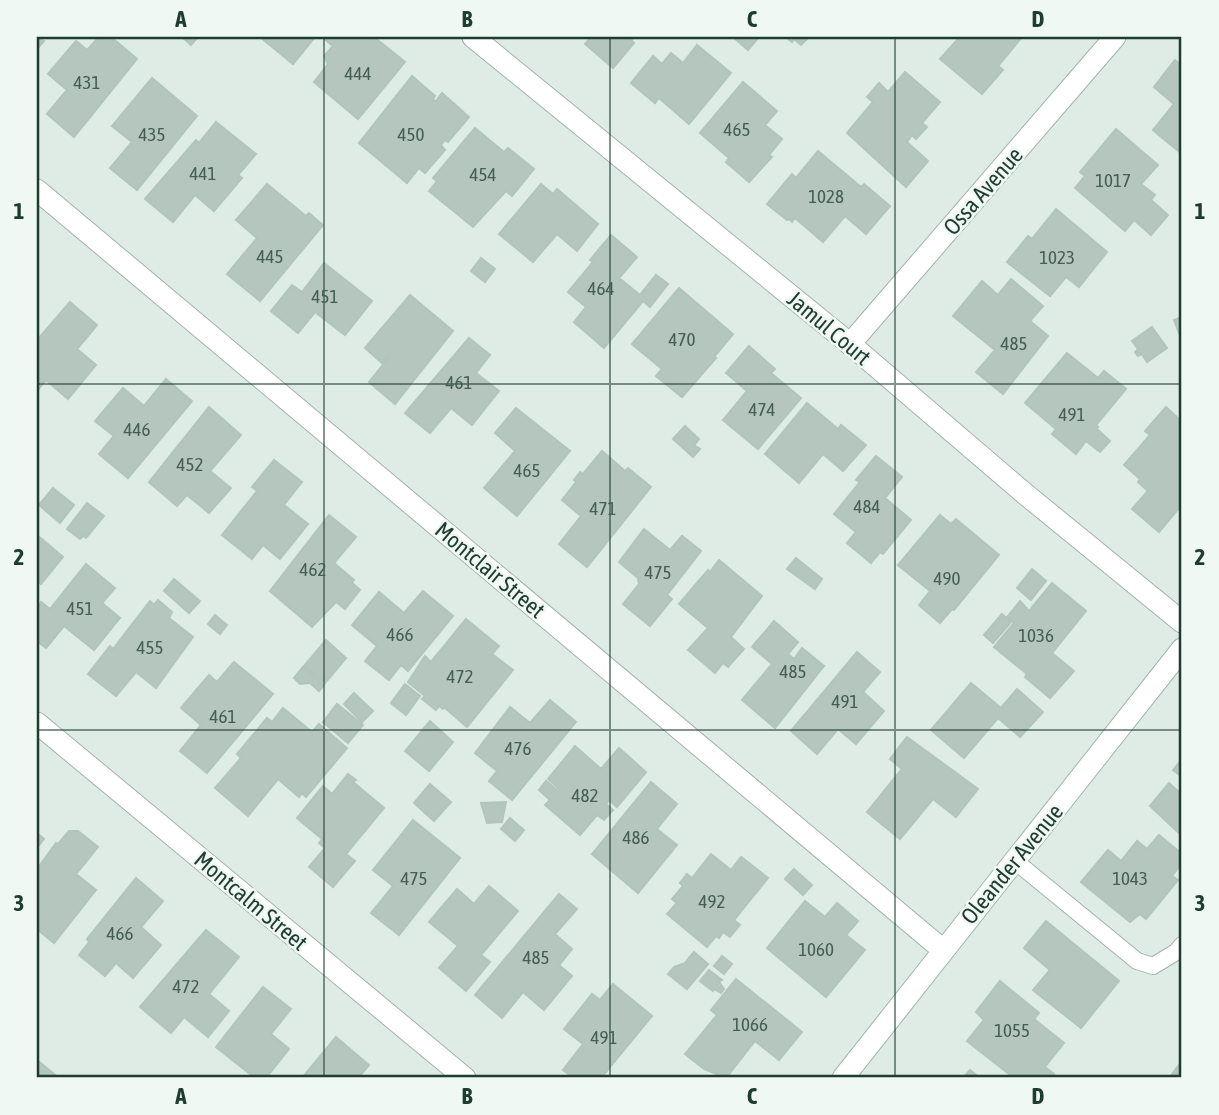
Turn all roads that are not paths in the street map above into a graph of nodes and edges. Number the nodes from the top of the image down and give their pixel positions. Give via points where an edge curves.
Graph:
1 (473, 37) edge
2 (1113, 38) edge
3 (37, 190) edge
4 (850, 344) junction
5 (1182, 622) edge
6 (1182, 649) edge
7 (37, 723) edge
8 (1015, 861) junction
9 (1182, 945) edge
10 (943, 950) junction
11 (466, 1078) edge
12 (843, 1078) edge

1 - 4 street, Jamul Court
2 - 4 street, Ossa Avenue
3 - 10 street, Montclair Street
4 - 5 street, Jamul Court
6 - 8 street, Oleander Avenue
7 - 11 street, Montcalm Street
8 - 9 lane via 1137,961 1153,966
8 - 10 street, Oleander Avenue
10 - 12 street, Oleander Avenue

